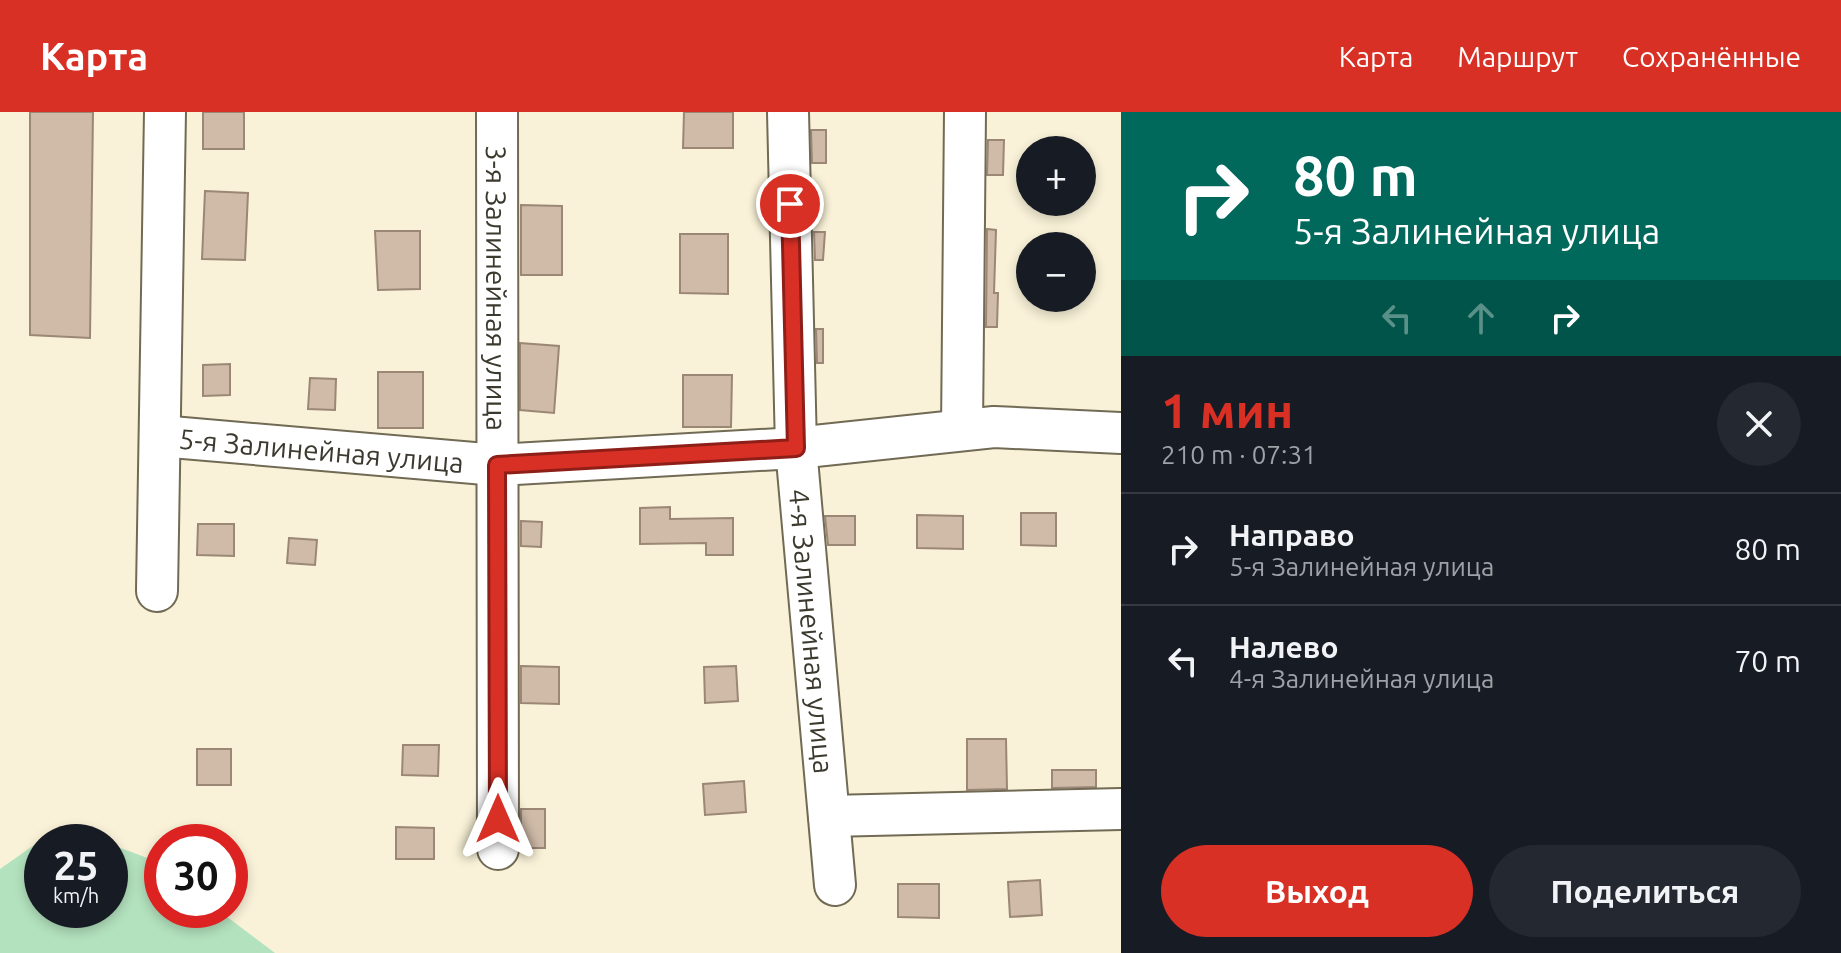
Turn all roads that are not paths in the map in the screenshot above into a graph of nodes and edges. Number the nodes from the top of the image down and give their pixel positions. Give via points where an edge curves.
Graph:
1 (165, 112) edge
2 (497, 112) edge
3 (788, 112) edge
4 (965, 112) edge
5 (962, 430) junction
6 (1121, 433) edge
7 (160, 436) junction
8 (796, 448) junction
9 (497, 465) junction
10 (157, 591) dead end
11 (1121, 809) edge
12 (829, 816) junction
13 (498, 849) dead end
14 (835, 885) dead end

1 - 7 street
2 - 9 street, 3-я Залинейная улица
3 - 8 street, 4-я Залинейная улица
4 - 5 street
5 - 6 street, 5-я Залинейная улица
5 - 8 street, 5-я Залинейная улица
7 - 9 street, 5-я Залинейная улица
7 - 10 street
8 - 9 street, 5-я Залинейная улица
8 - 12 street, 4-я Залинейная улица
9 - 13 street, 3-я Залинейная улица
11 - 12 street
12 - 14 street, 4-я Залинейная улица

